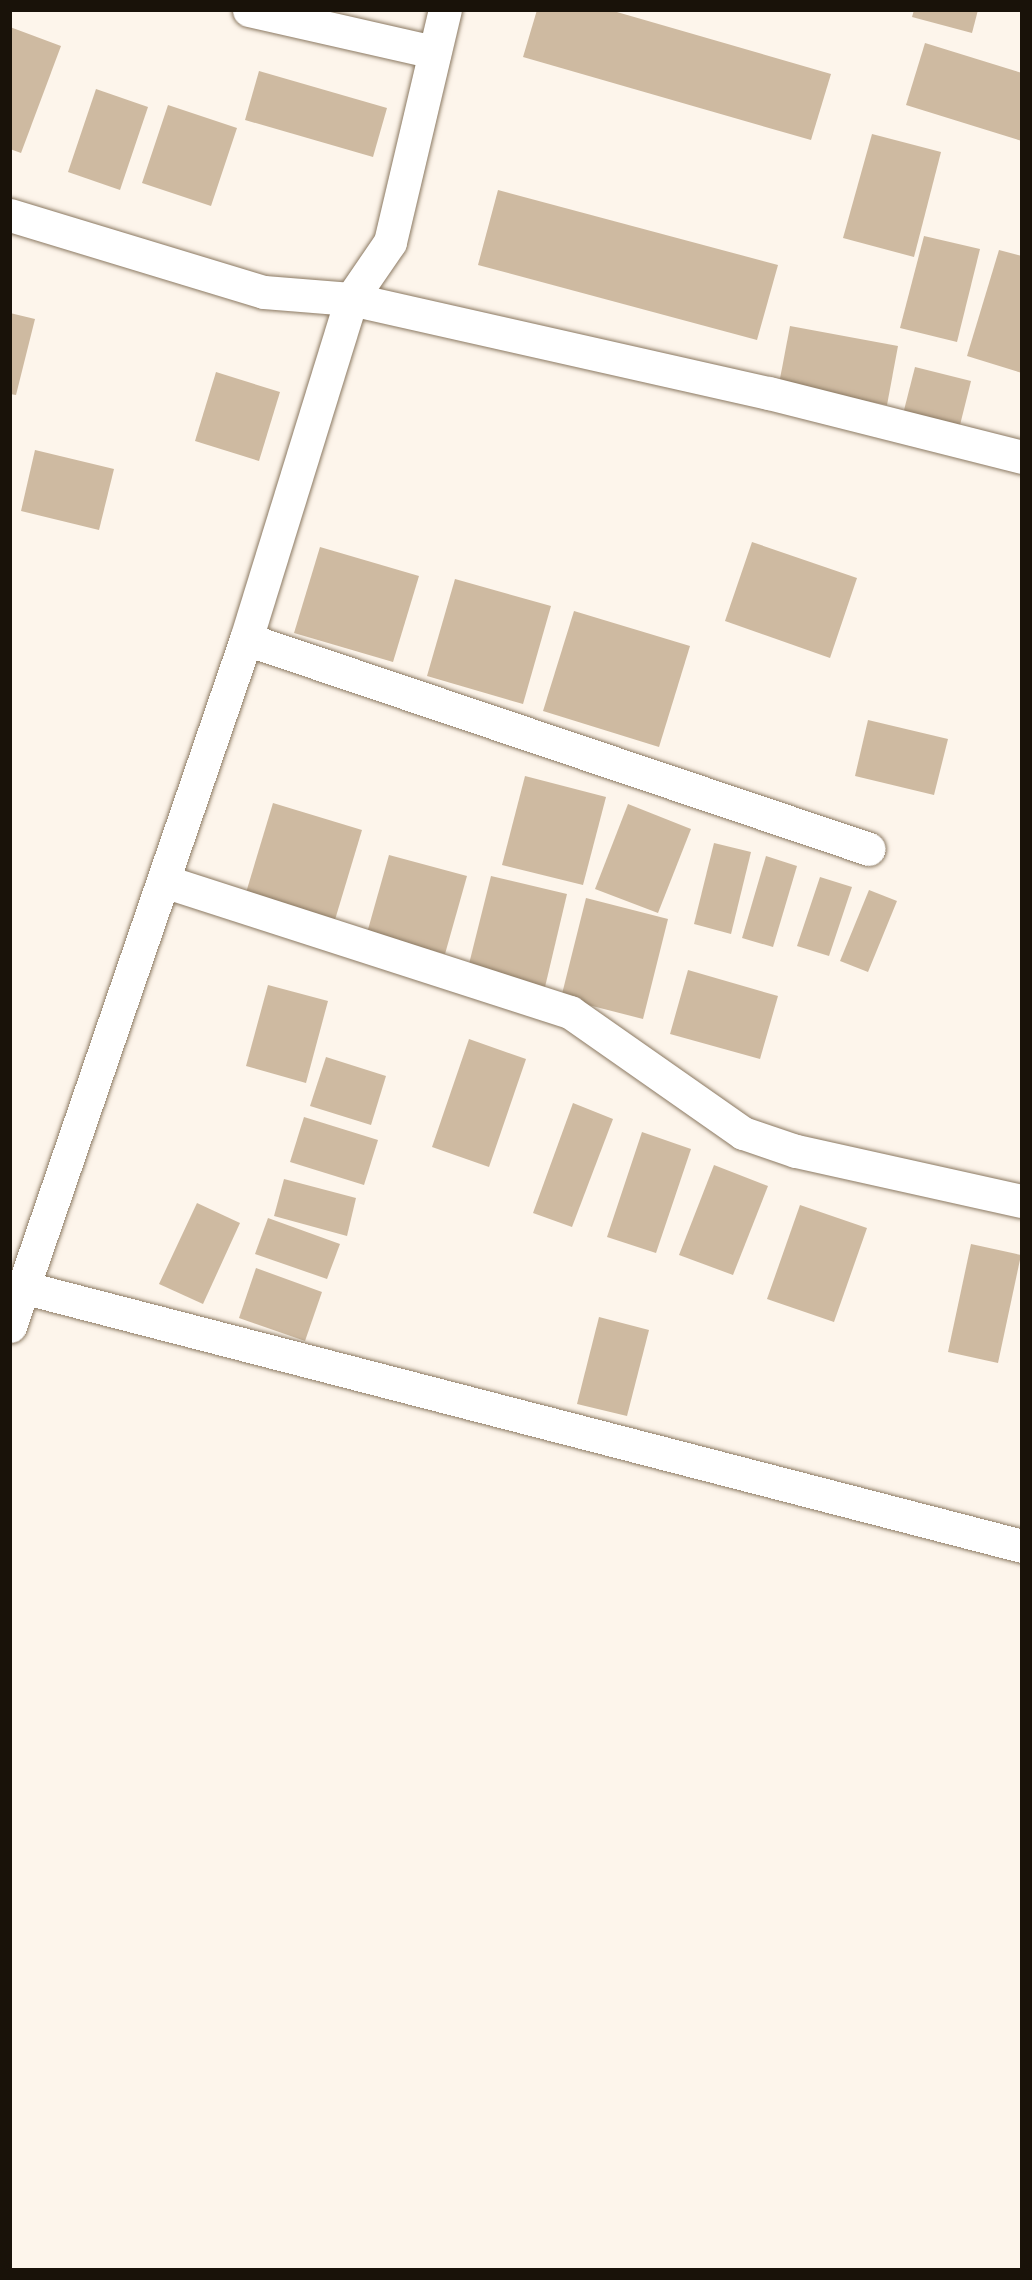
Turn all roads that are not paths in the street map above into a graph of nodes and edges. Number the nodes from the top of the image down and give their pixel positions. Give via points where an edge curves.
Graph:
1 (249, 10) edge
2 (445, 10) edge
3 (434, 52) junction
4 (10, 215) edge
5 (351, 299) junction
6 (1022, 457) edge
7 (246, 639) junction
8 (869, 849) dead end
9 (164, 881) junction
10 (1022, 1201) edge
11 (22, 1287) junction
12 (10, 1326) edge
13 (1022, 1546) edge

1 - 3 street
2 - 3 street
3 - 5 street via 390,242
4 - 5 street via 264,292
5 - 6 street via 769,393
5 - 7 street
7 - 8 street
7 - 9 street
9 - 10 street via 570,1012 743,1133 796,1151
9 - 11 street
11 - 12 street
11 - 13 street

